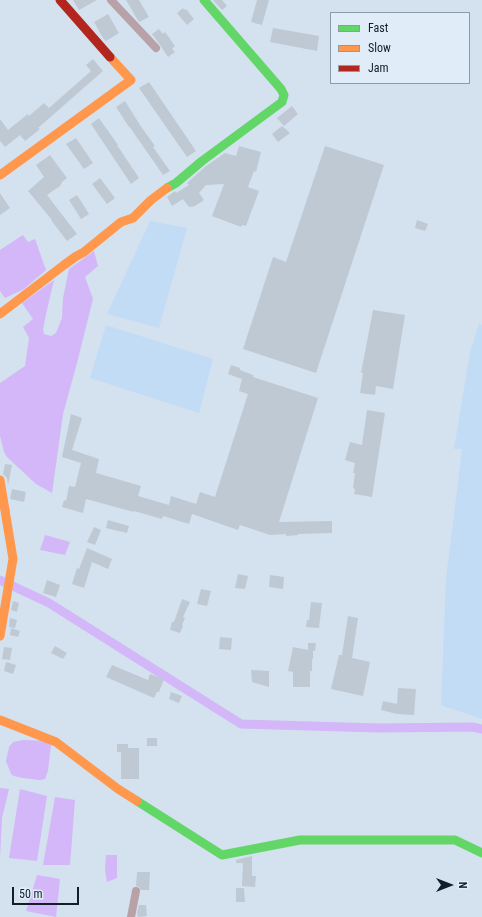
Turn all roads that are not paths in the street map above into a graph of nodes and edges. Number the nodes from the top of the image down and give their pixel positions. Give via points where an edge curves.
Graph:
1 (60, 0) edge
2 (111, 0) edge
3 (204, 0) edge
4 (156, 48) dead end
5 (0, 175) edge
6 (0, 314) edge
7 (0, 480) edge
8 (0, 636) edge
9 (0, 720) edge
10 (482, 853) edge
11 (136, 891) dead end
12 (131, 917) edge

1 - 5 street via 131,80
2 - 4 street
3 - 6 street via 281,89 284,95 282,102 151,200 133,218 121,222
7 - 8 street via 13,559
9 - 10 street via 56,742 118,789 222,855 300,840 454,840
11 - 12 street

